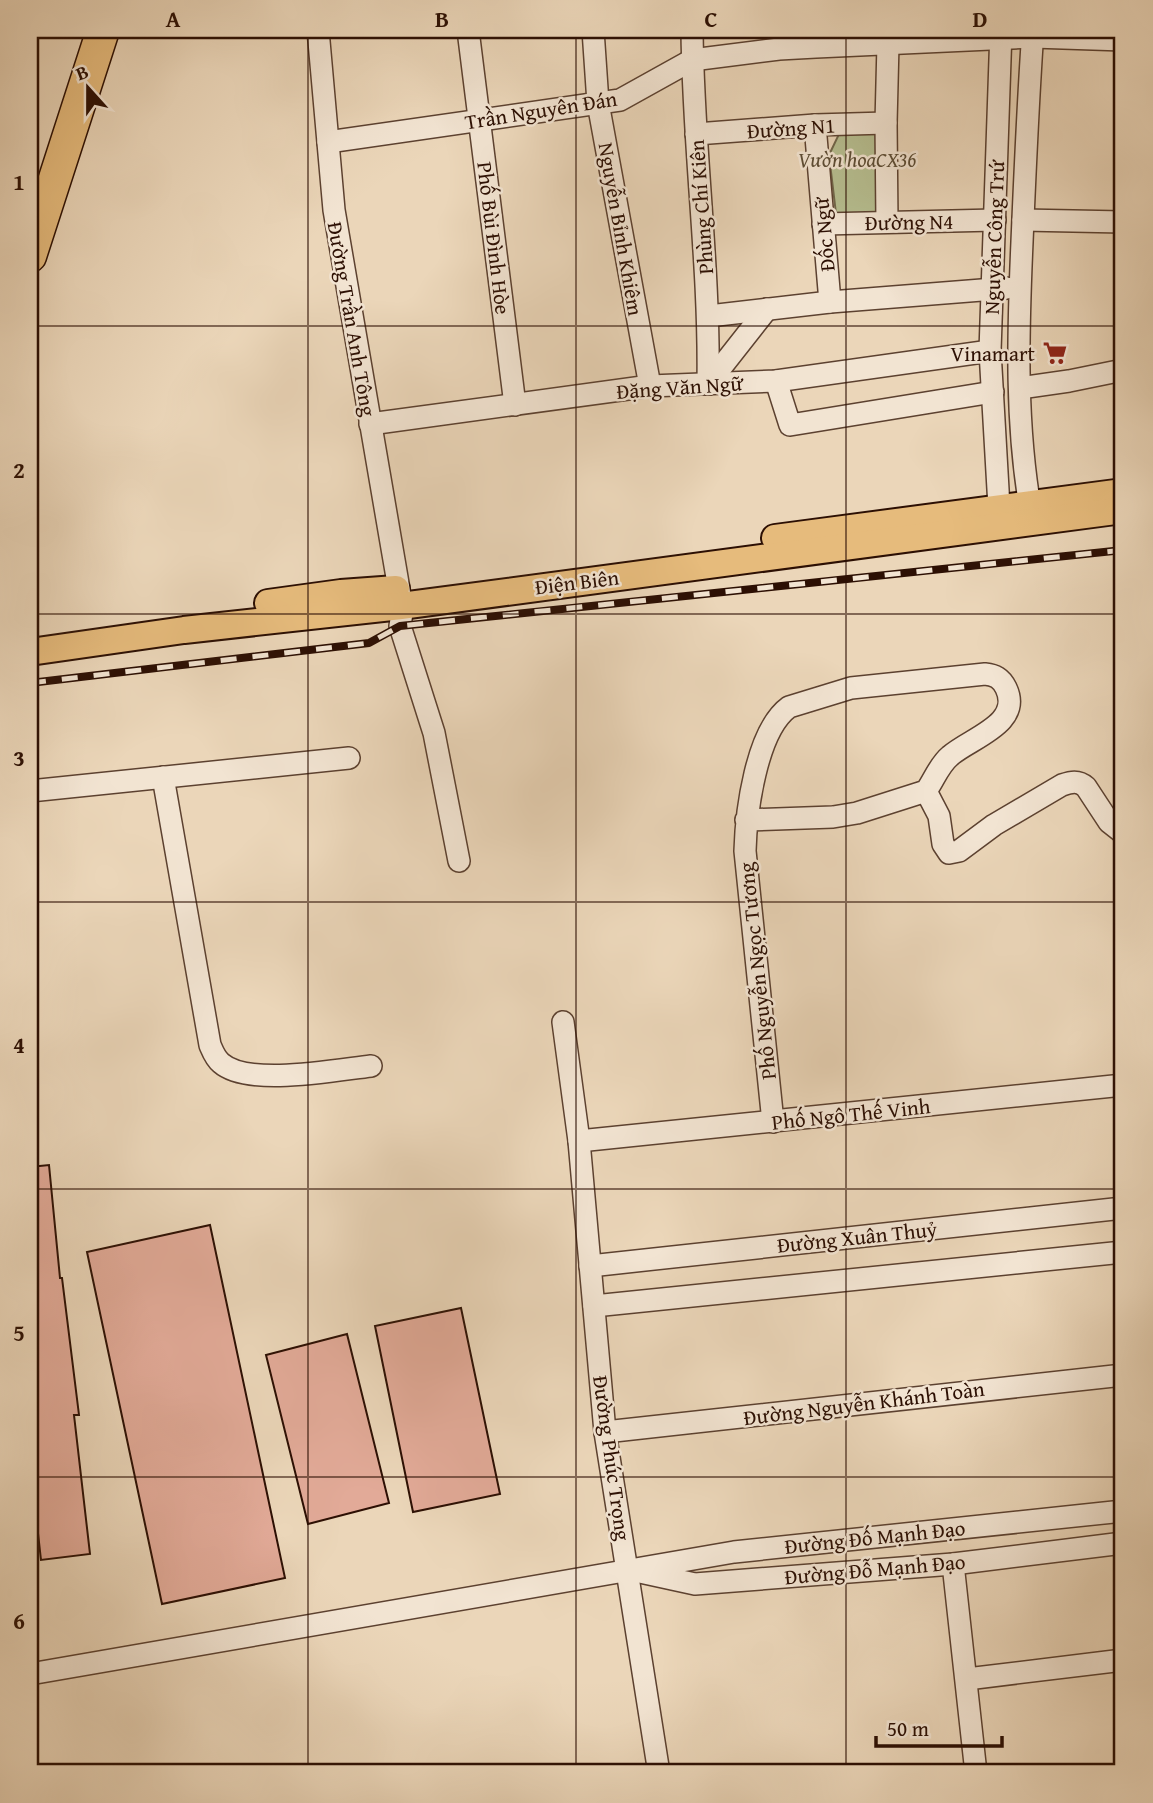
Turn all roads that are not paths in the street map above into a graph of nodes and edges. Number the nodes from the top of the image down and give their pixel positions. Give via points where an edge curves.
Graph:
1 (103, 30) edge
2 (318, 30) edge
3 (468, 30) edge
4 (593, 30) edge
5 (692, 30) edge
6 (1033, 33) edge
7 (1001, 34) edge
8 (816, 38) edge
9 (1123, 40) edge
10 (888, 44) junction
11 (692, 60) junction
12 (598, 103) junction
13 (479, 119) junction
14 (886, 123) junction
15 (815, 125) junction
16 (696, 134) junction
17 (328, 142) junction
18 (995, 220) junction
19 (1023, 220) junction
20 (887, 222) junction
21 (1123, 222) edge
22 (823, 224) junction
23 (30, 256) edge
24 (1020, 287) junction
25 (993, 289) junction
26 (830, 302) junction
27 (767, 309) junction
28 (709, 316) junction
29 (990, 351) junction
30 (1123, 370) edge
31 (776, 382) junction
32 (708, 384) junction
33 (650, 386) junction
34 (1020, 388) junction
35 (993, 392) junction
36 (515, 405) junction
37 (370, 424) junction
38 (1123, 492) edge
39 (1123, 510) edge
40 (1031, 513) junction
41 (1000, 518) junction
42 (400, 597) junction
43 (30, 634) edge
44 (30, 652) edge
45 (349, 758) dead end
46 (163, 777) junction
47 (30, 791) edge
48 (926, 791) junction
49 (746, 820) junction
50 (1123, 833) edge
51 (459, 861) dead end
52 (563, 1022) dead end
53 (371, 1066) dead end
54 (1123, 1085) edge
55 (773, 1122) junction
56 (579, 1141) junction
57 (1123, 1208) edge
58 (1123, 1252) edge
59 (590, 1266) junction
60 (594, 1306) junction
61 (1123, 1375) edge
62 (605, 1432) junction
63 (1123, 1511) edge
64 (1123, 1543) edge
65 (953, 1564) junction
66 (628, 1570) junction
67 (1123, 1660) edge
68 (30, 1674) edge
69 (967, 1679) junction
70 (659, 1773) edge
71 (976, 1773) edge

1 - 23 highway
2 - 17 street, Đường Trần Anh Tông
3 - 13 street, Phố Bùi Đình Hòe
4 - 12 street, Nguyễn Bỉnh Khiêm
5 - 11 street, Phùng Chí Kiên
6 - 7 street, Trần Nguyên Đán
6 - 9 street, Trần Nguyên Đán
6 - 19 street, Nguyễn Công Trứ
7 - 10 street, Trần Nguyên Đán
7 - 18 street, Nguyễn Công Trứ
8 - 10 street, Trần Nguyên Đán
8 - 11 street, Trần Nguyên Đán via 779,49
10 - 14 street
11 - 12 street, Trần Nguyên Đán via 620,100
11 - 16 street, Phùng Chí Kiên
12 - 13 street, Trần Nguyên Đán
12 - 33 street, Nguyễn Bỉnh Khiêm
13 - 17 street, Trần Nguyên Đán
13 - 36 street, Phố Bùi Đình Hòe
14 - 15 street, Đường N1
14 - 20 street
15 - 16 street, Đường N1
15 - 22 street, Đốc Ngữ
16 - 28 street, Phùng Chí Kiên
17 - 37 street, Đường Trần Anh Tông via 334,210
18 - 20 street, Đường N4
18 - 25 street, Nguyễn Công Trứ
19 - 21 street
19 - 24 street, Nguyễn Công Trứ
20 - 22 street, Đường N4
22 - 26 street, Đốc Ngữ
24 - 25 street
24 - 34 street, Nguyễn Công Trứ
25 - 26 street
25 - 29 street, Nguyễn Công Trứ
26 - 27 street
27 - 28 street
27 - 32 street
28 - 32 street, Phùng Chí Kiên
29 - 31 street, Đặng Văn Ngữ
29 - 35 street, Nguyễn Công Trứ
30 - 34 street
31 - 32 street, Đặng Văn Ngữ
31 - 35 street via 790,425
32 - 33 street, Đặng Văn Ngữ
33 - 36 street, Đặng Văn Ngữ
34 - 40 street, Nguyễn Công Trứ
35 - 41 street, Nguyễn Công Trứ
36 - 37 street, Đặng Văn Ngữ
37 - 42 street, Đường Trần Anh Tông
38 - 40 main road, Điện Biên
39 - 40 main road, Điện Biên
40 - 41 main road, Điện Biên
41 - 42 main road, Điện Biên
42 - 43 main road, Điện Biên via 341,593
42 - 44 main road, Điện Biên
42 - 51 street, Đường Trần Anh Tông via 400,626 434,733
45 - 46 street
46 - 47 street
46 - 53 street via 214,1056 222,1065 249,1074 292,1075
48 - 49 street via 858,813
48 - 49 street, Phố Nguyễn Ngọc Tương via 949,756 994,728 1005,714 1007,689 994,675 851,688 789,707 772,725
48 - 50 street via 949,853 1072,781 1086,787
49 - 55 street, Phố Nguyễn Ngọc Tương via 745,851
52 - 56 street, Đường Phúc Trọng
54 - 55 street, Phố Ngô Thế Vinh
55 - 56 street, Phố Ngô Thế Vinh
56 - 59 street, Đường Phúc Trọng
57 - 59 street, Đường Xuân Thuỷ
58 - 60 street, Đường Xuân Thuỷ
59 - 60 street, Đường Phúc Trọng
60 - 62 street, Đường Phúc Trọng
61 - 62 street, Đường Nguyễn Khánh Toàn
62 - 66 street, Đường Phúc Trọng
63 - 66 street, Đường Đố Mạnh Đạo via 734,1552
64 - 65 street, Đường Đỗ Mạnh Đạo
65 - 66 street, Đường Đỗ Mạnh Đạo via 695,1584
65 - 69 street
66 - 68 street, Đường Đố Mạnh Đạo
66 - 70 street, Đường Phúc Trọng
67 - 69 street
69 - 71 street

